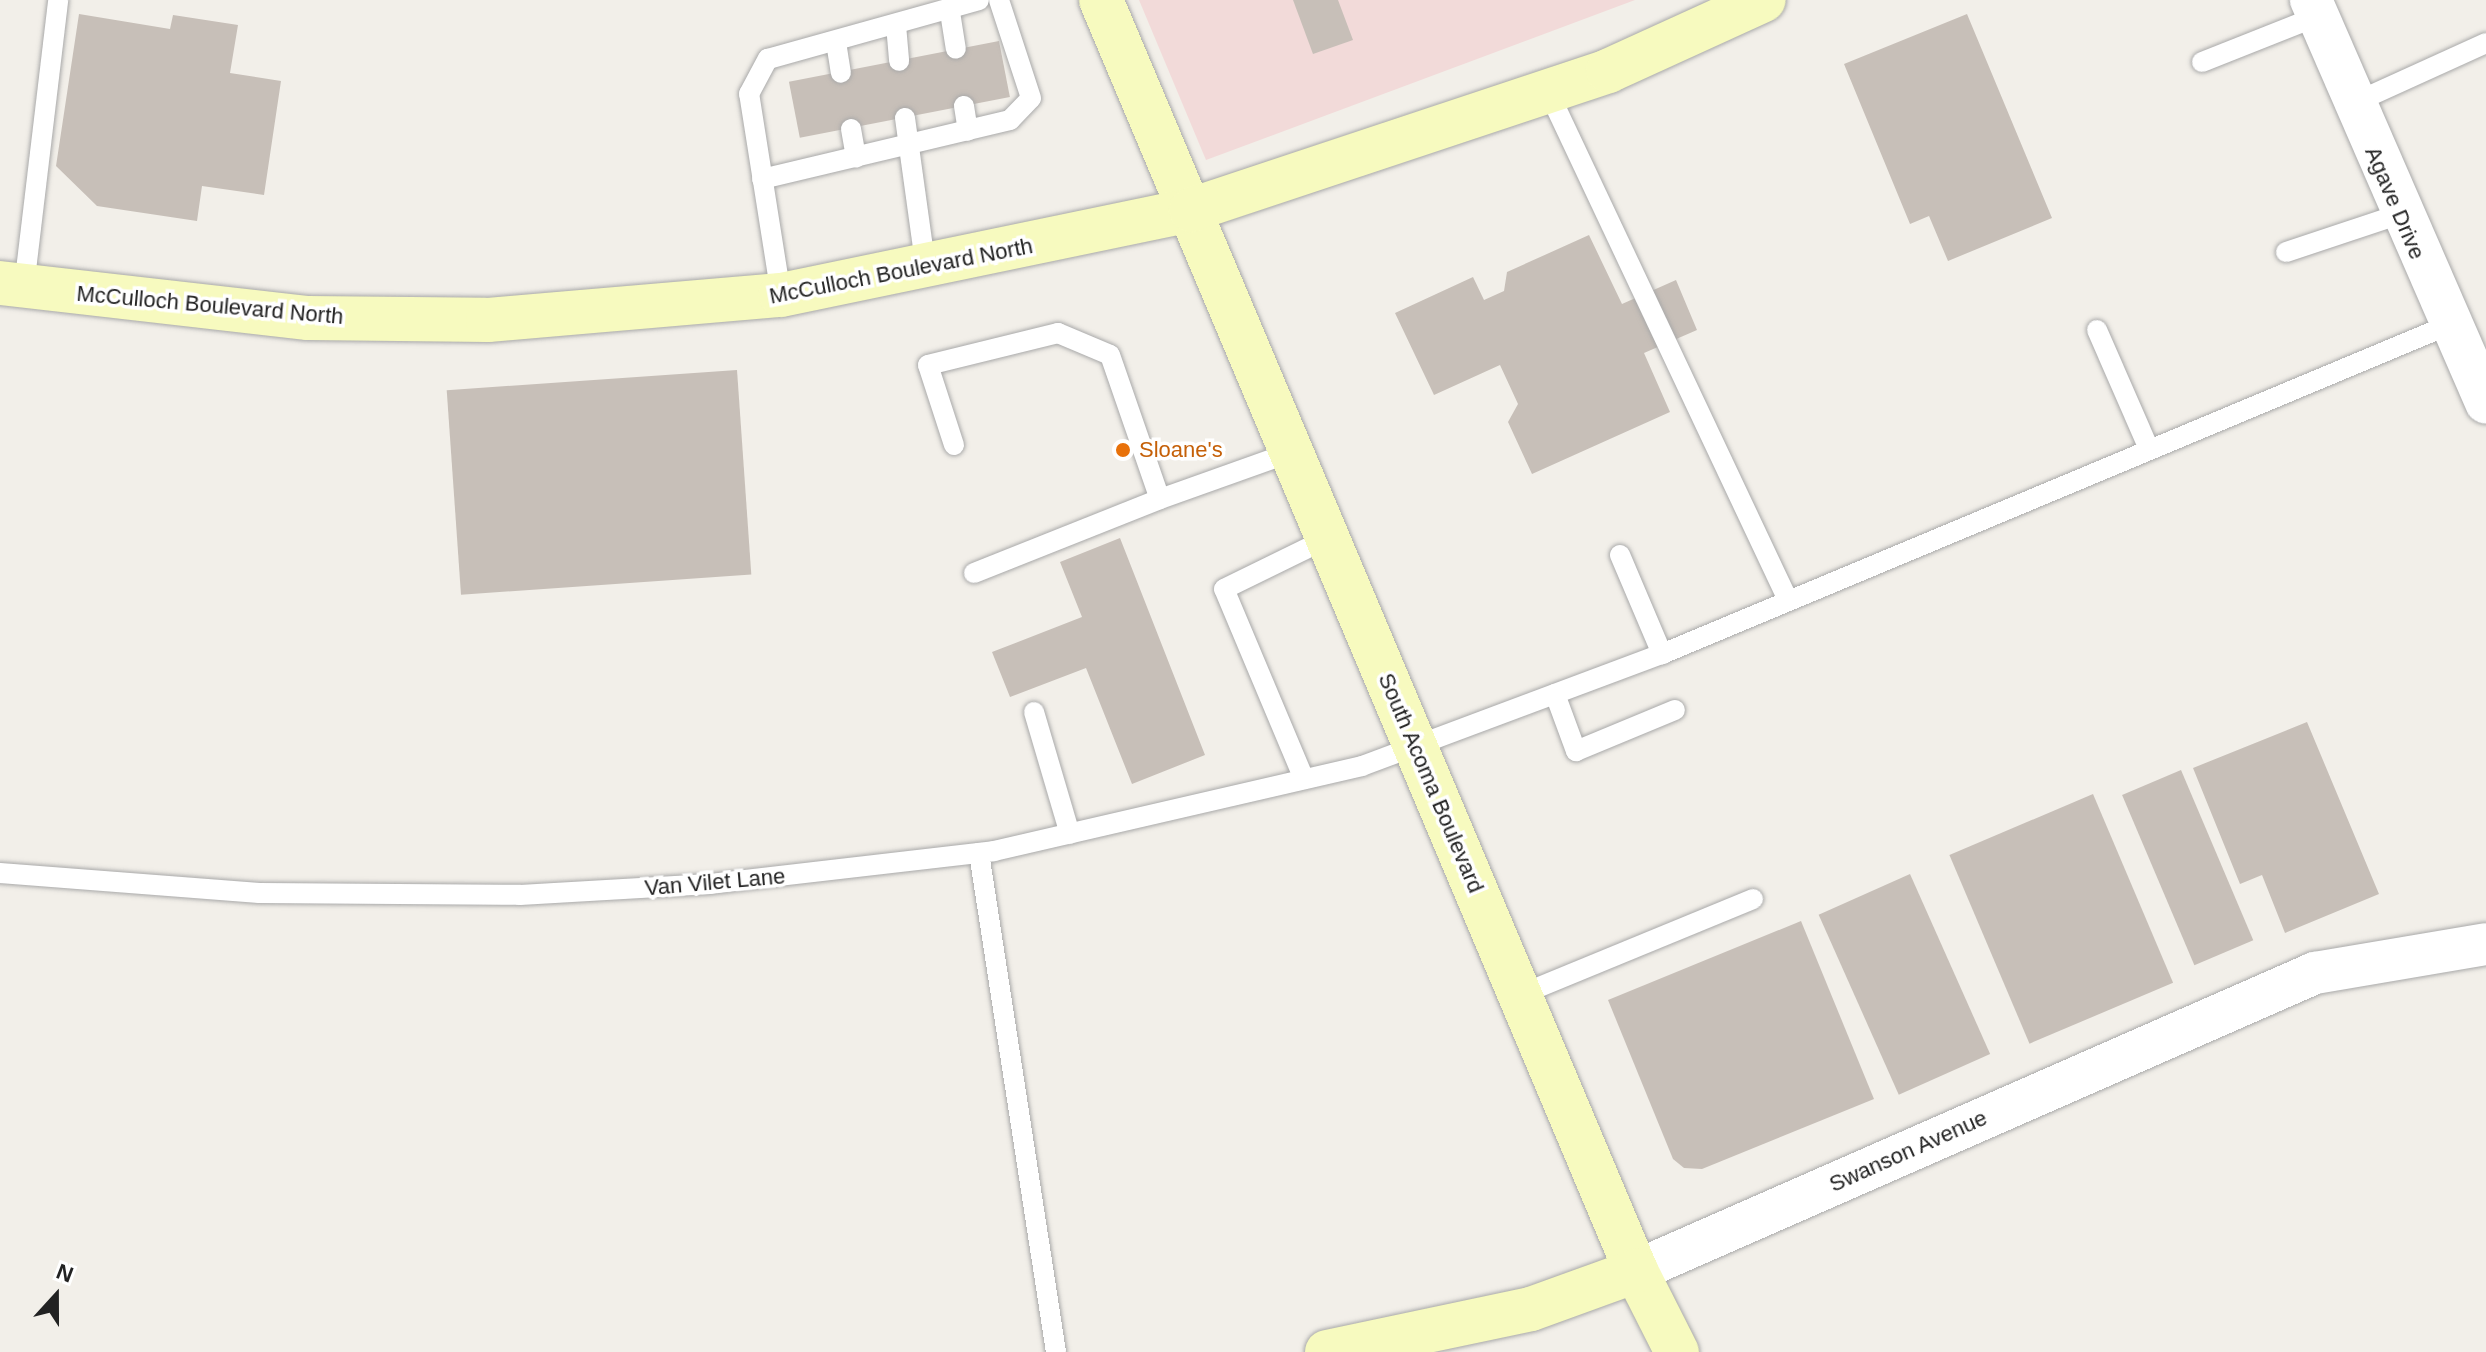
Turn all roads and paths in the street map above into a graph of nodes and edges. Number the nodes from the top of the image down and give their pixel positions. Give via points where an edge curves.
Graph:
1 (58, 0) edge
2 (979, 0) edge
3 (999, 0) edge
4 (1101, 0) edge
5 (1764, 0) edge
6 (2314, 8) edge
7 (950, 12) junction
8 (896, 25) junction
9 (836, 42) junction
10 (2486, 43) edge
11 (956, 49) dead end
12 (899, 61) dead end
13 (2202, 62) dead end
14 (841, 73) dead end
15 (1548, 91) junction
16 (2354, 103) junction
17 (964, 106) dead end
18 (905, 118) dead end
19 (851, 129) dead end
20 (968, 131) junction
21 (908, 146) junction
22 (856, 158) junction
23 (762, 179) junction
24 (1191, 210) junction
25 (2400, 214) junction
26 (2286, 252) dead end
27 (926, 269) junction
28 (12, 285) edge
29 (781, 295) junction
30 (2446, 326) junction
31 (2097, 330) dead end
32 (2486, 403) edge
33 (954, 445) dead end
34 (2148, 447) junction
35 (1292, 452) junction
36 (1160, 499) junction
37 (1328, 538) junction
38 (1620, 555) dead end
39 (974, 573) dead end
40 (1788, 600) junction
41 (1662, 654) junction
42 (1555, 694) junction
43 (1675, 710) dead end
44 (1034, 712) dead end
45 (1416, 746) junction
46 (1304, 779) junction
47 (1070, 834) junction
48 (979, 853) junction
49 (0, 873) edge
50 (1753, 899) dead end
51 (2486, 944) edge
52 (1520, 995) junction
53 (1636, 1271) junction
54 (1056, 1352) edge
55 (1327, 1352) edge
56 (1677, 1352) edge

1 - 28 lane
2 - 7 lane
3 - 20 lane via 1031,98 1010,120
4 - 24 main road, South Acoma Boulevard
5 - 15 main road, McCulloch Boulevard North
6 - 13 lane
6 - 16 street, Agave Drive
7 - 8 lane
7 - 11 lane
8 - 9 lane
8 - 12 lane
9 - 14 lane
9 - 23 lane via 768,59 749,94
10 - 16 lane
15 - 24 main road, McCulloch Boulevard North
15 - 40 lane
16 - 25 street, Agave Drive
17 - 20 lane
18 - 21 lane
19 - 22 lane
20 - 21 lane
21 - 22 lane
21 - 27 lane
22 - 23 lane
23 - 29 lane
24 - 27 main road, McCulloch Boulevard North
24 - 35 main road, South Acoma Boulevard
25 - 26 lane
25 - 30 street, Agave Drive
27 - 29 main road, McCulloch Boulevard North
28 - 29 main road, McCulloch Boulevard North via 308,318 488,320
30 - 32 street, Agave Drive
30 - 34 lane, Van Vilet Lane
31 - 34 lane
33 - 36 lane via 928,365 1058,333 1110,355
34 - 40 lane, Van Vilet Lane
35 - 36 lane
35 - 37 main road, South Acoma Boulevard
36 - 39 lane
37 - 45 main road, South Acoma Boulevard
37 - 46 lane via 1224,589
38 - 41 lane
40 - 41 lane, Van Vilet Lane
41 - 42 lane, Van Vilet Lane
42 - 43 lane via 1576,751
42 - 45 lane, Van Vilet Lane
44 - 47 lane
45 - 46 lane, Van Vilet Lane
45 - 52 main road, South Acoma Boulevard
46 - 47 lane, Van Vilet Lane
47 - 48 lane, Van Vilet Lane
48 - 49 lane, Van Vilet Lane via 710,884 520,895 259,893
48 - 54 lane
50 - 52 lane
51 - 53 street, Swanson Avenue via 2315,973
52 - 53 main road, South Acoma Boulevard
53 - 55 main road, Swanson Avenue via 1531,1309
53 - 56 main road, South Acoma Boulevard

